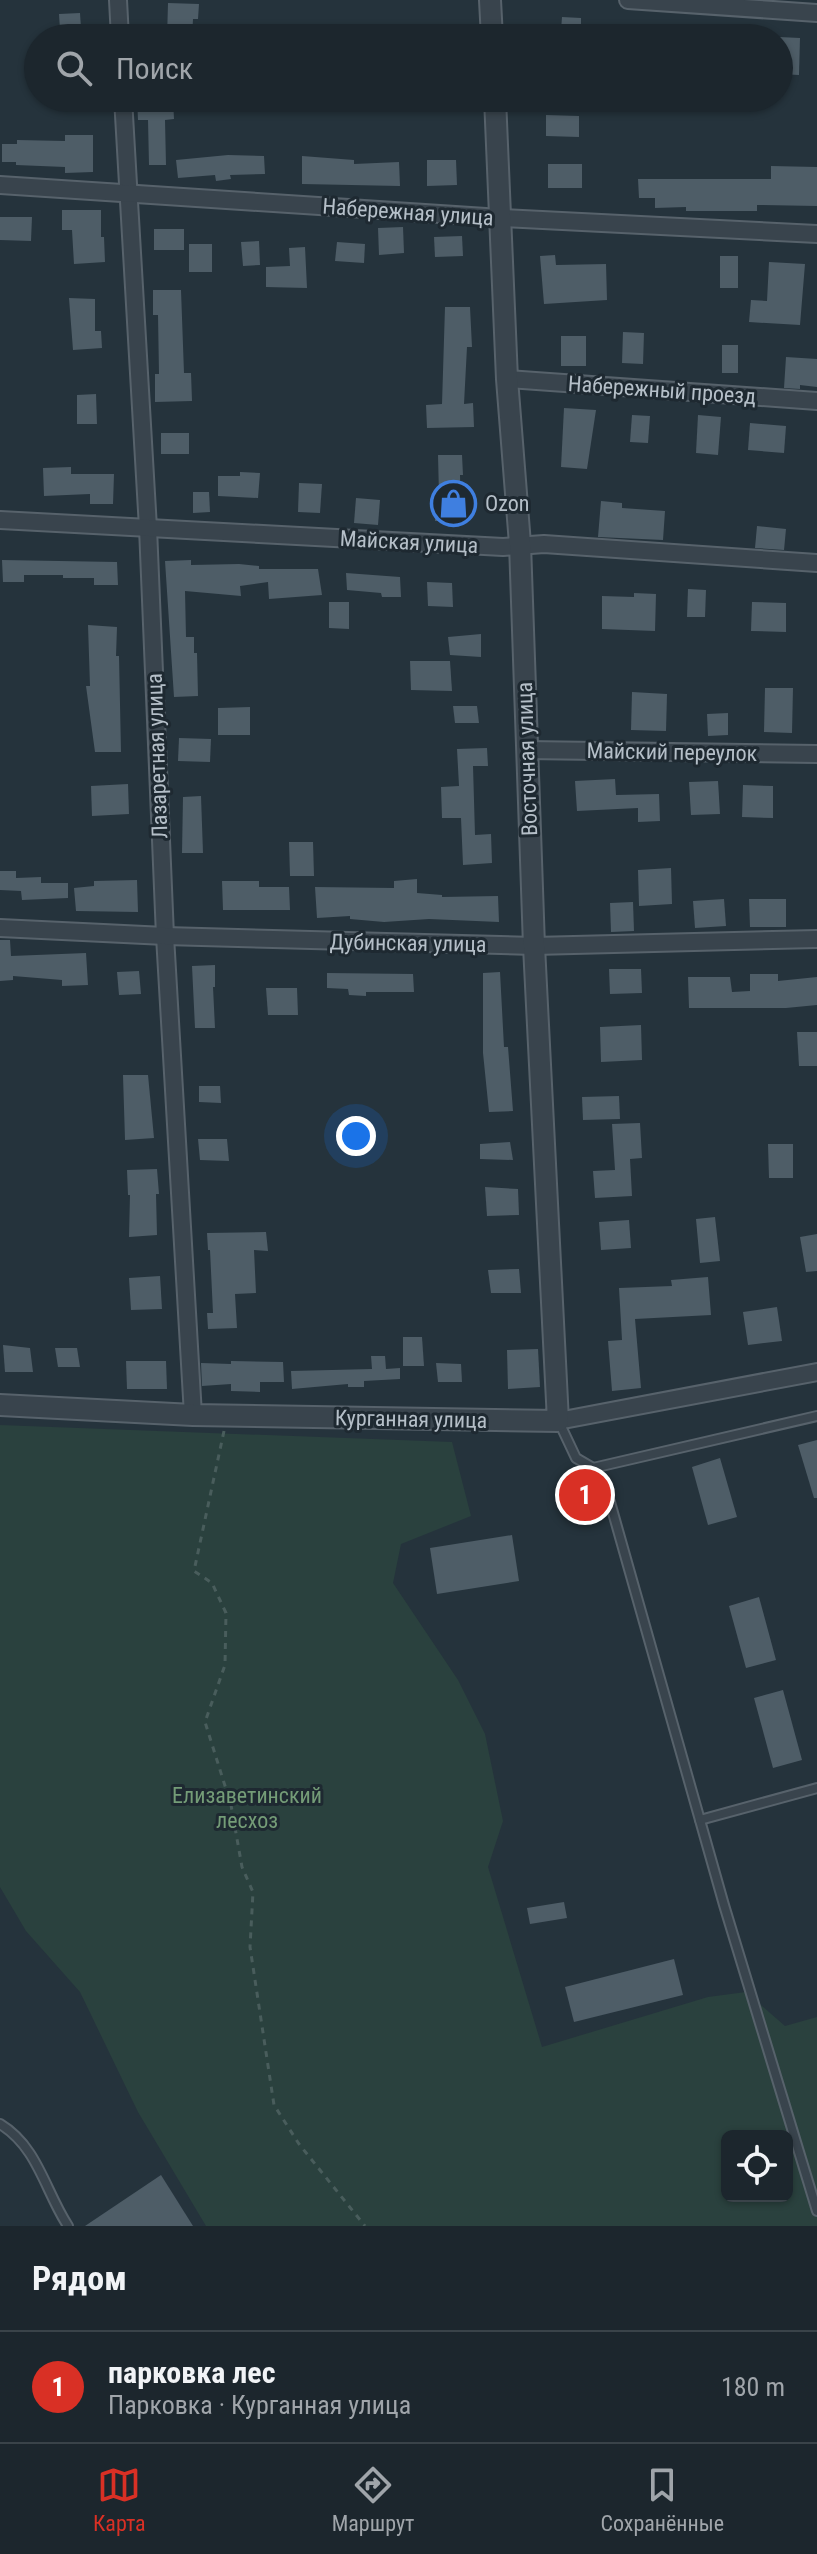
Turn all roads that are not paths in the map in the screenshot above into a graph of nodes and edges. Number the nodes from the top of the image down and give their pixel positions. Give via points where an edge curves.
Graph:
1 (118, 0) edge
2 (490, 0) edge
3 (628, 0) edge
4 (817, 13) edge
5 (119, 24) edge
6 (491, 24) edge
7 (124, 112) edge
8 (496, 112) edge
9 (0, 185) edge
10 (127, 195) junction
11 (501, 218) junction
12 (817, 234) edge
13 (507, 379) junction
14 (817, 401) edge
15 (0, 520) edge
16 (148, 528) junction
17 (520, 544) junction
18 (817, 563) edge
19 (526, 750) junction
20 (817, 754) edge
21 (0, 928) edge
22 (165, 936) junction
23 (817, 939) edge
24 (534, 946) junction
25 (817, 1372) edge
26 (0, 1405) edge
27 (193, 1415) junction
28 (817, 1416) edge
29 (558, 1421) junction
30 (593, 1468) junction
31 (817, 1788) edge
32 (700, 1820) junction
33 (0, 2124) edge
34 (817, 2211) edge
35 (68, 2226) edge

1 - 5 street
2 - 6 street
3 - 4 street
7 - 10 street, Лазаретная улица
8 - 11 street, Восточная улица
9 - 10 street, Набережная улица
10 - 11 street, Набережная улица
10 - 16 street, Лазаретная улица
11 - 12 street, Набережная улица
11 - 13 street, Восточная улица
13 - 14 street, Набережный проезд
13 - 17 street, Восточная улица
15 - 16 street, Майская улица
16 - 17 street, Майская улица
16 - 22 street, Лазаретная улица
17 - 18 street, Майская улица
17 - 19 street, Восточная улица
19 - 20 street, Майский переулок
19 - 24 street, Восточная улица
21 - 22 street, Дубинская улица
22 - 24 street, Дубинская улица
22 - 27 street, Лазаретная улица
23 - 24 street, Дубинская улица
24 - 29 street, Восточная улица
25 - 29 street, Курганная улица
26 - 27 street, Курганная улица
27 - 29 street, Курганная улица
28 - 30 lane
29 - 30 lane via 576,1458
30 - 32 lane via 610,1502
31 - 32 lane
32 - 34 lane
33 - 35 lane via 16,2134 41,2170

